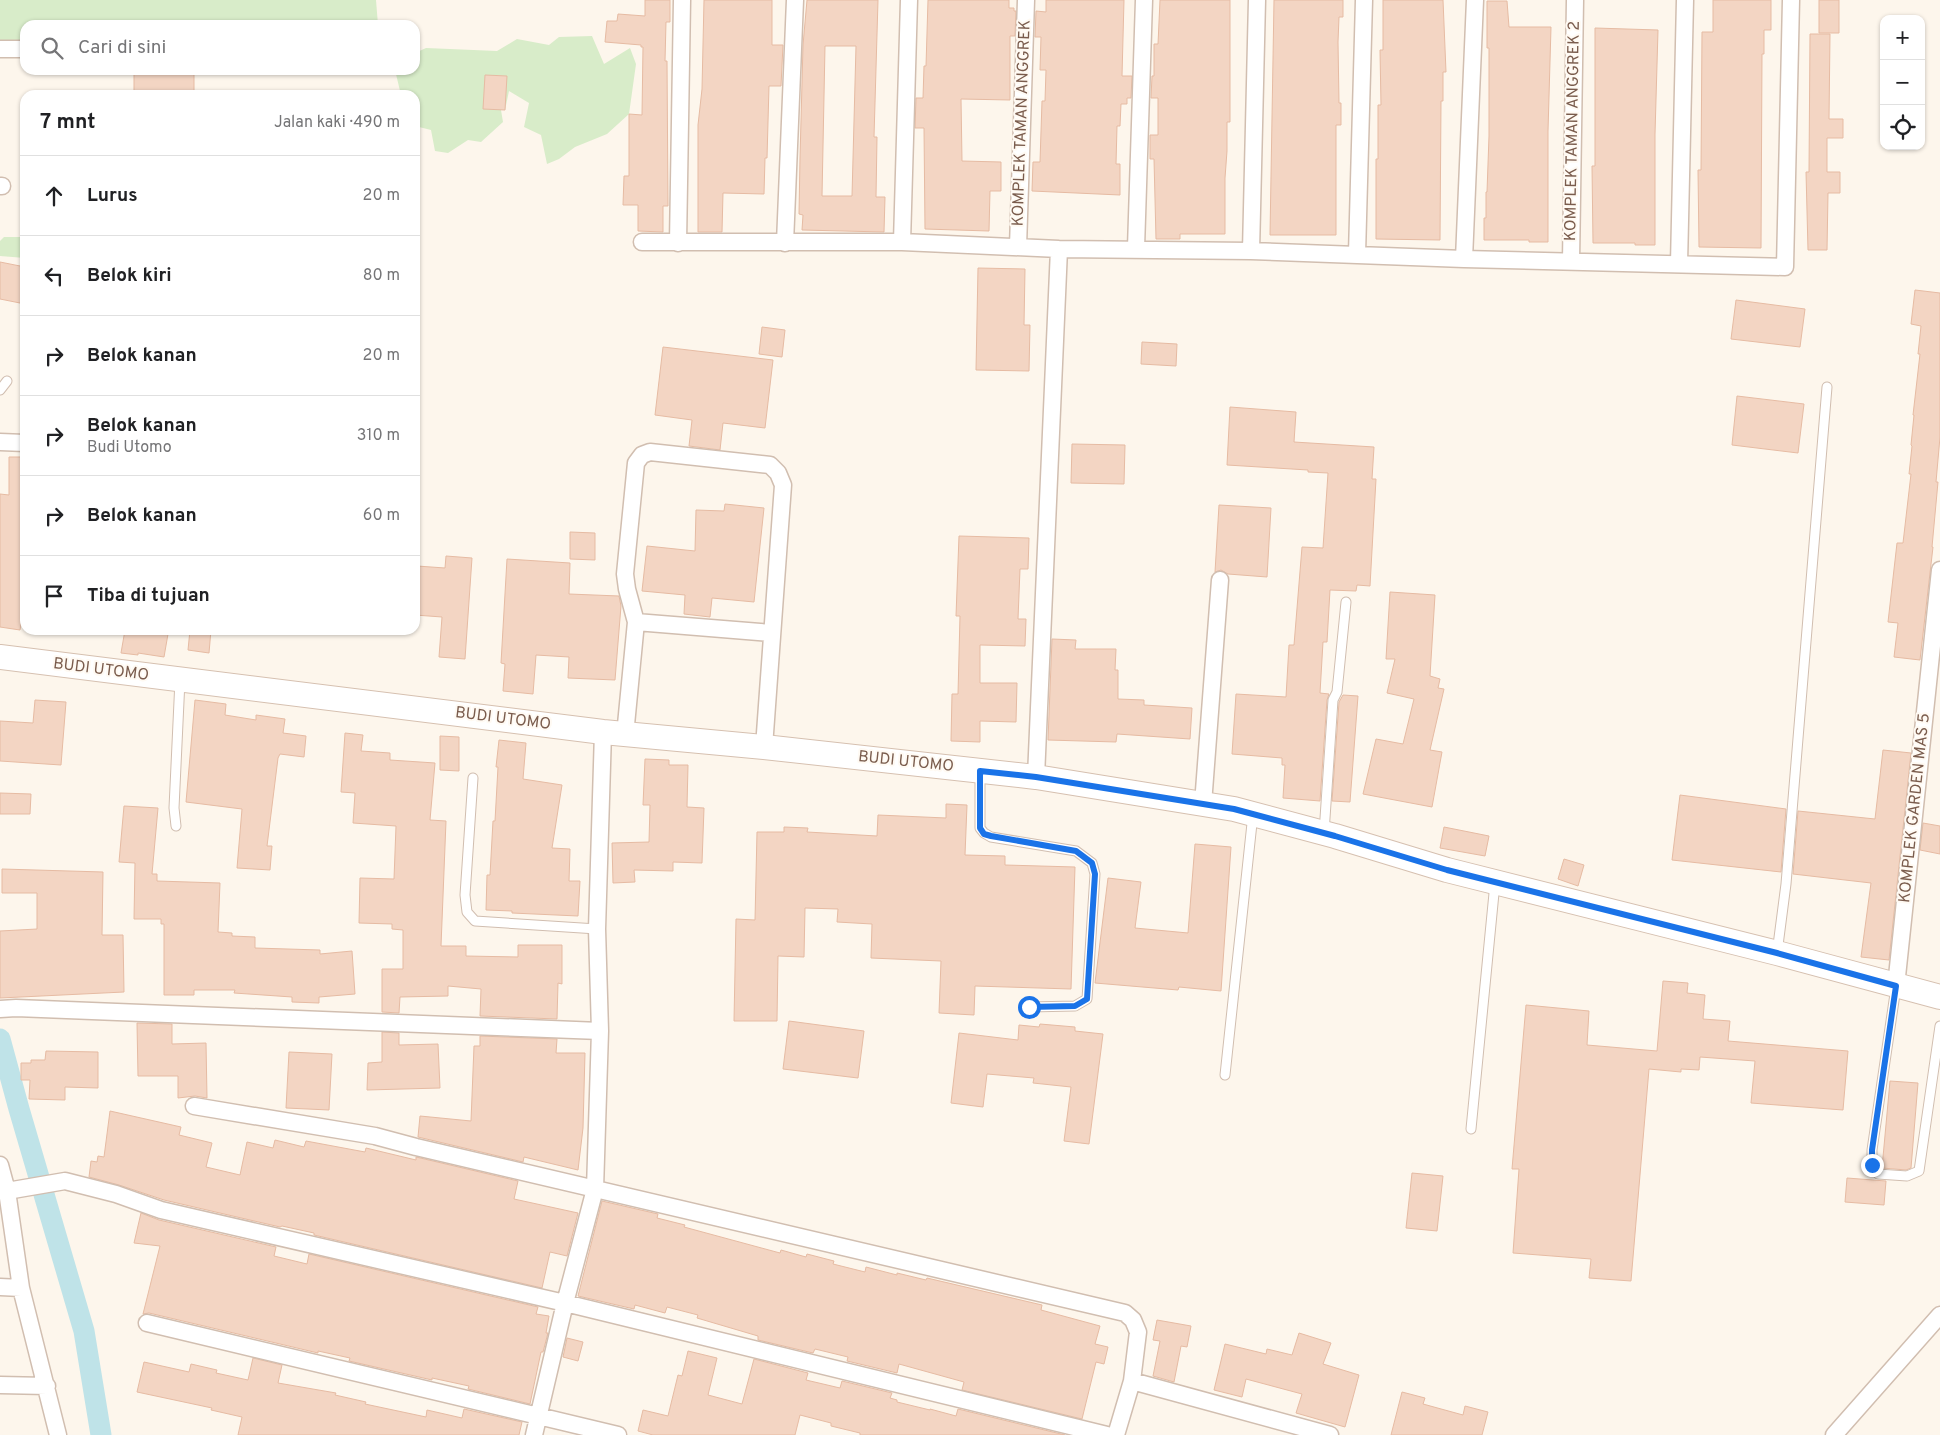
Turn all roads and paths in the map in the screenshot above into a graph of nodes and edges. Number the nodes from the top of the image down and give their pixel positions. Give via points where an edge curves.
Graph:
1 (682, 0) edge
2 (795, 0) edge
3 (909, 0) edge
4 (1026, 0) edge
5 (1144, 0) edge
6 (1257, 0) edge
7 (1364, 0) edge
8 (1474, 0) edge
9 (1575, 0) edge
10 (1686, 0) edge
11 (1791, 0) edge
12 (0, 49) edge
13 (20, 49) edge
14 (642, 242) dead end
15 (902, 242) junction
16 (678, 243) junction
17 (785, 243) junction
18 (1018, 247) junction
19 (1136, 248) junction
20 (1059, 249) junction
21 (1251, 251) junction
22 (1357, 254) junction
23 (1464, 259) junction
24 (1571, 261) junction
25 (1679, 264) junction
26 (7, 380) dead end
27 (1827, 387) dead end
28 (0, 390) edge
29 (0, 442) edge
30 (20, 443) edge
31 (1940, 570) edge
32 (1220, 580) dead end
33 (1346, 602) dead end
34 (636, 622) junction
35 (772, 633) junction
36 (0, 657) edge
37 (180, 680) junction
38 (614, 734) junction
39 (764, 747) junction
40 (980, 771) junction
41 (1036, 777) junction
42 (473, 778) dead end
43 (1203, 804) junction
44 (1253, 814) junction
45 (176, 826) dead end
46 (1324, 834) junction
47 (1495, 882) junction
48 (597, 929) junction
49 (1777, 953) junction
50 (1896, 986) junction
51 (1940, 998) edge
52 (1029, 1007) dead end
53 (8, 1008) edge
54 (1940, 1026) edge
55 (600, 1031) junction
56 (1225, 1076) dead end
57 (194, 1106) dead end
58 (1471, 1129) dead end
59 (0, 1164) edge
60 (595, 1189) junction
61 (14, 1190) junction
62 (0, 1287) edge
63 (22, 1288) junction
64 (565, 1303) junction
65 (1940, 1315) edge
66 (147, 1323) dead end
67 (1132, 1381) junction
68 (0, 1386) edge
69 (47, 1386) junction
70 (538, 1416) junction
71 (58, 1435) edge
72 (534, 1435) edge
73 (618, 1435) edge
74 (1107, 1435) edge
75 (1116, 1435) edge
76 (1330, 1435) edge
77 (1834, 1435) edge

1 - 16 street
2 - 17 street
3 - 15 street
4 - 18 street, KOMPLEK TAMAN ANGGREK
5 - 19 street
6 - 21 street
7 - 22 street
8 - 23 street
9 - 24 street, KOMPLEK TAMAN ANGGREK 2
10 - 25 street
11 - 25 street via 1786,267
12 - 13 street
14 - 16 street
15 - 17 street
15 - 18 street
16 - 17 street
18 - 20 street
19 - 20 street
19 - 21 street
20 - 41 street
21 - 22 street
22 - 23 street
23 - 24 street
24 - 25 street
26 - 28 lane
27 - 49 lane via 1787,874
29 - 30 street
31 - 50 street, KOMPLEK GARDEN MAS 5
32 - 43 street
33 - 46 lane via 1337,692 1333,700
34 - 35 street
34 - 35 street via 626,574 636,463 642,455 650,452 770,465 778,474 783,485
34 - 38 street
35 - 39 street
36 - 37 street, BUDI UTOMO
37 - 38 street, BUDI UTOMO
37 - 45 lane
38 - 39 street, BUDI UTOMO
38 - 48 street
39 - 40 street, BUDI UTOMO
40 - 41 street, BUDI UTOMO
40 - 52 lane via 980,828 984,834 1076,851 1092,863 1095,874 1087,999 1075,1006
41 - 43 street, BUDI UTOMO
42 - 48 lane via 465,895 467,912 475,921
43 - 44 street, BUDI UTOMO
44 - 46 street, BUDI UTOMO
44 - 56 lane
46 - 47 street, BUDI UTOMO
47 - 49 street, BUDI UTOMO
47 - 58 lane
48 - 55 street
49 - 50 street, BUDI UTOMO
50 - 51 street, BUDI UTOMO
50 - 54 lane via 1872,1150 1872,1165 1878,1174 1907,1176 1919,1172
53 - 55 street
55 - 60 street
57 - 60 street via 375,1136
59 - 61 street
60 - 64 street
60 - 67 street via 1125,1313 1134,1320 1138,1332
61 - 63 street
61 - 64 street via 65,1181 161,1210
62 - 63 street
63 - 69 street
64 - 70 street
64 - 74 street
65 - 77 street
66 - 70 street
67 - 75 street
67 - 76 street
68 - 69 street
69 - 71 street
70 - 72 street
70 - 73 street

